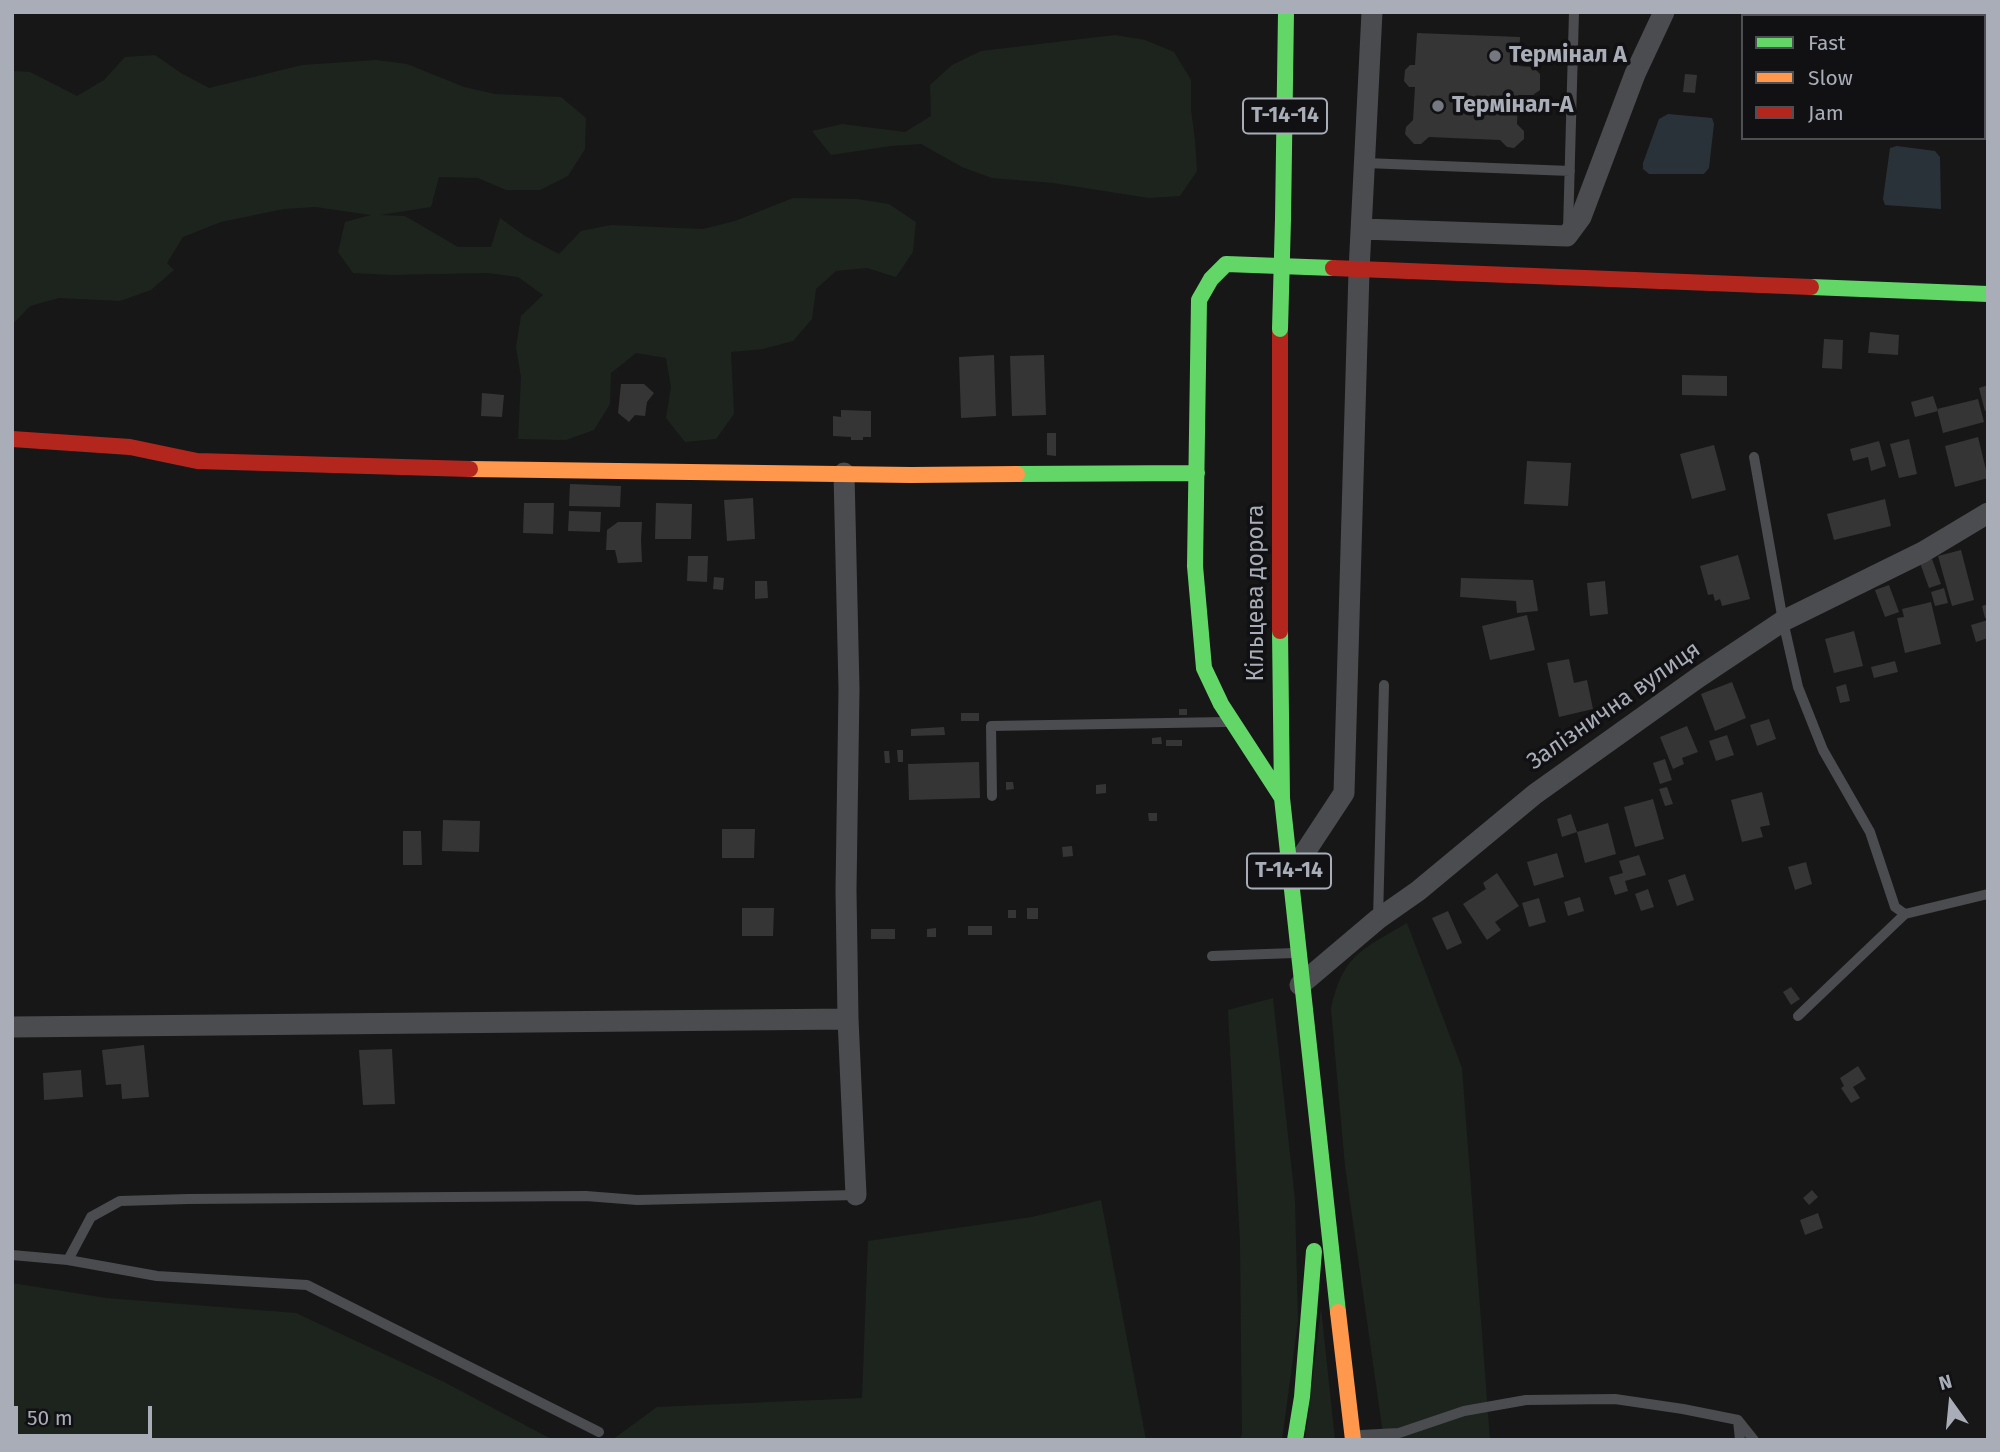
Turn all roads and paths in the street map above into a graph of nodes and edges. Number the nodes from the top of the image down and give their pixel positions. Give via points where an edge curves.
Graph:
1 (1286, 12) edge
2 (1372, 12) edge
3 (1574, 12) edge
4 (1664, 12) edge
5 (1365, 163) junction
6 (1570, 171) junction
7 (1362, 229) junction
8 (1567, 236) junction
9 (1359, 271) junction
10 (1988, 294) edge
11 (12, 439) edge
12 (1754, 457) dead end
13 (844, 473) junction
14 (1197, 473) junction
15 (1988, 513) edge
16 (1783, 621) junction
17 (1384, 685) dead end
18 (1233, 722) junction
19 (992, 796) dead end
20 (1282, 798) junction
21 (1289, 877) junction
22 (1988, 894) edge
23 (1905, 915) junction
24 (1378, 919) junction
25 (1297, 953) junction
26 (1212, 956) dead end
27 (1300, 985) junction
28 (1798, 1016) dead end
29 (848, 1019) junction
30 (12, 1027) edge
31 (1321, 1172) junction
32 (856, 1195) joint
33 (12, 1255) edge
34 (68, 1260) junction
35 (1738, 1420) junction
36 (599, 1433) dead end
37 (1359, 1438) edge
38 (1296, 1440) edge
39 (1740, 1440) edge
40 (1754, 1440) edge

1 - 20 main road, Кільцева дорога / Т-14-14, bridge via 1280,330
2 - 5 street
3 - 6 lane
4 - 8 street via 1635,74 1581,218
5 - 6 lane
5 - 7 street
6 - 8 lane
7 - 8 street
7 - 9 street
9 - 10 main road
9 - 14 main road via 1226,264 1210,279 1199,300
9 - 21 street via 1344,793
11 - 13 main road via 130,447 197,461
12 - 16 lane
13 - 14 main road
13 - 29 street
14 - 18 main road via 1195,566 1204,668
15 - 16 street, Залізнична вулиця via 1923,552
16 - 23 lane via 1798,687 1823,750 1870,832 1895,907
16 - 24 street, Залізнична вулиця via 1535,794
17 - 24 lane
18 - 19 lane via 991,726
18 - 20 main road
20 - 21 main road, Кільцева дорога / Т-14-14
21 - 25 main road, Кільцева дорога / Т-14-14
22 - 23 lane
23 - 28 lane
24 - 27 street, Залізнична вулиця
25 - 26 lane
25 - 27 main road, Кільцева дорога / Т-14-14
27 - 31 main road, Кільцева дорога / Т-14-14
29 - 30 street
29 - 32 street
31 - 37 main road, Т-14-14 via 1347,1381
31 - 38 main road, Т-14-14
32 - 34 lane via 120,1201 91,1217
33 - 34 lane
34 - 36 lane via 156,1276 307,1285
35 - 37 lane via 1615,1399 1526,1400 1464,1411 1399,1433
35 - 39 lane
35 - 40 lane

